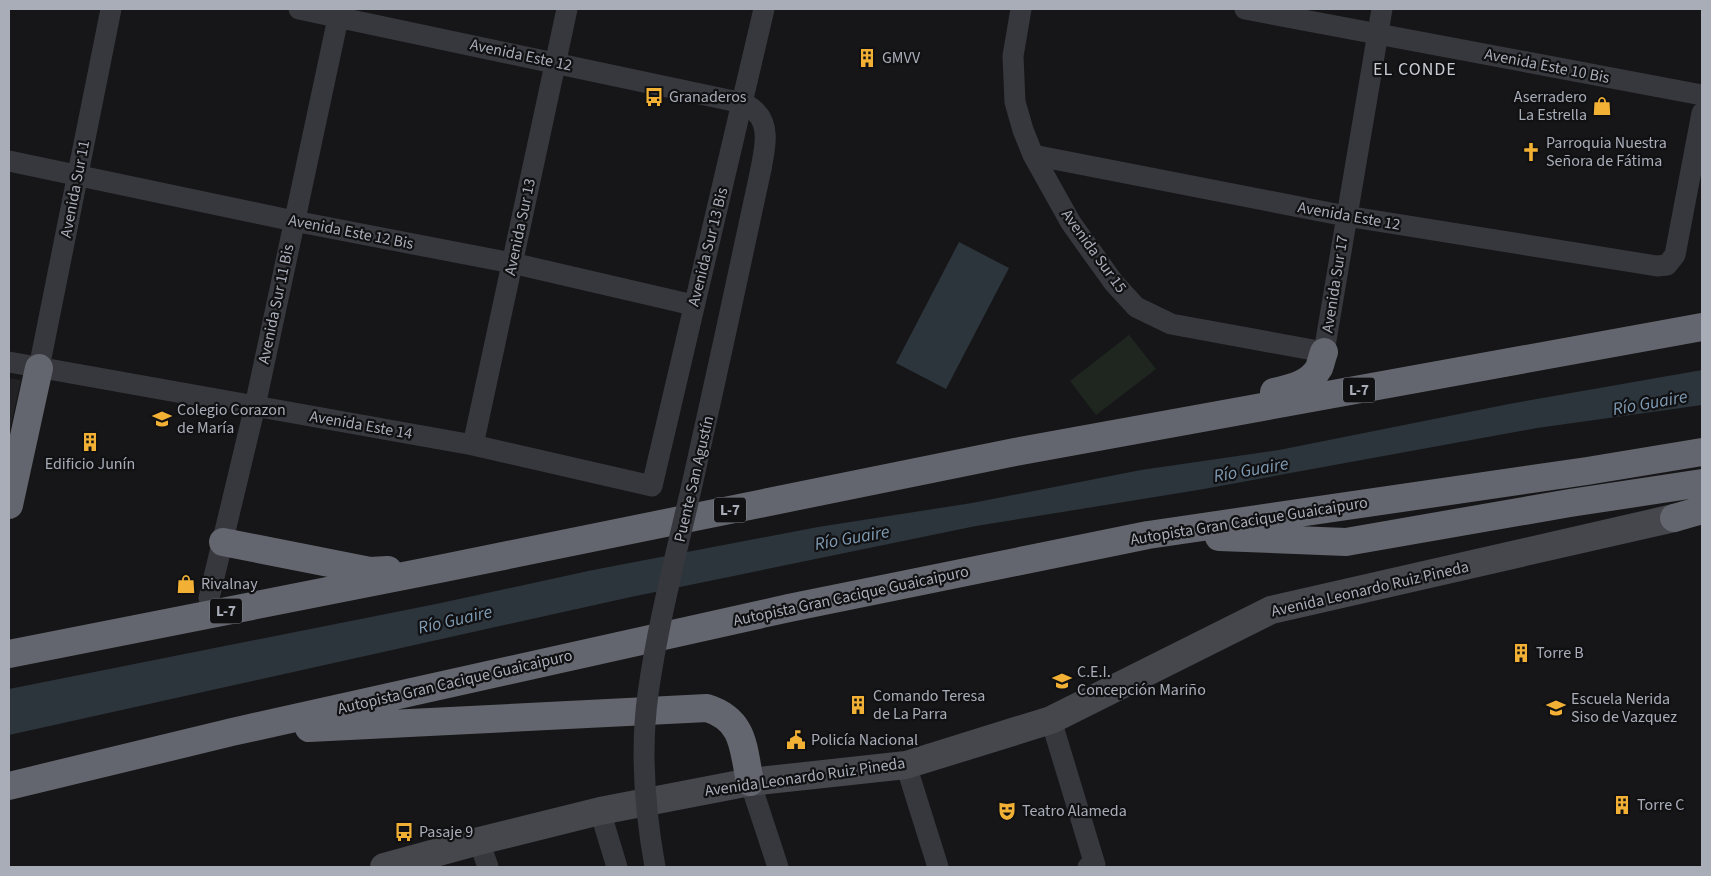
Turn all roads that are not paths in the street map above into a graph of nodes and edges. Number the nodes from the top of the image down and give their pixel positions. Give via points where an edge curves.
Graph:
1 (111, 9) edge
2 (299, 9) edge
3 (567, 9) edge
4 (764, 9) edge
5 (1021, 9) edge
6 (1245, 9) edge
7 (1382, 9) edge
8 (339, 12) edge
9 (1378, 34) junction
10 (557, 62) junction
11 (1702, 95) edge
12 (743, 102) junction
13 (1702, 112) edge
14 (1033, 155) junction
15 (9, 161) edge
16 (78, 174) junction
17 (1346, 216) junction
18 (294, 221) junction
19 (512, 263) junction
20 (693, 306) junction
21 (1702, 327) edge
22 (1324, 352) junction
23 (9, 362) edge
24 (39, 368) junction
25 (255, 406) junction
26 (472, 445) junction
27 (1015, 452) junction
28 (1702, 452) edge
29 (1702, 482) edge
30 (652, 486) joint
31 (9, 505) edge
32 (1702, 512) edge
33 (1674, 518) joint
34 (1148, 535) junction
35 (223, 542) junction
36 (444, 568) junction
37 (209, 598) dead end
38 (9, 654) edge
39 (1051, 720) junction
40 (232, 732) junction
41 (906, 765) junction
42 (750, 782) junction
43 (9, 786) edge
44 (600, 811) junction
45 (479, 841) junction
46 (384, 867) edge
47 (488, 867) edge
48 (617, 867) edge
49 (655, 867) edge
50 (778, 867) edge
51 (938, 867) edge
52 (1088, 867) edge

1 - 16 street, Avenida Sur 11
2 - 8 street, Avenida Este 12
3 - 10 street, Avenida Sur 13
4 - 12 street, Avenida Sur 13 Bis
5 - 14 street, Avenida Sur 15 via 1013,56 1015,102
6 - 9 street, Avenida Este 10 Bis
7 - 9 street, Avenida Sur 17
8 - 10 street, Avenida Este 12
8 - 18 street, Avenida Sur 11 Bis
9 - 11 street, Avenida Este 10 Bis
9 - 17 street, Avenida Sur 17
10 - 12 street, Avenida Este 12
10 - 19 street, Avenida Sur 13
12 - 20 street, Avenida Sur 13 Bis
12 - 49 street, Puente San Agustín, bridge via 757,113 766,132 765,149 657,641 648,696 646,808
13 - 17 street, Avenida Este 12 via 1675,255 1667,265
14 - 17 street, Avenida Este 12
14 - 22 street, Avenida Sur 15 via 1071,223 1136,307 1171,324
15 - 16 street, Avenida Este 12 Bis
16 - 18 street, Avenida Este 12 Bis
16 - 24 street, Avenida Sur 11
17 - 22 street, Avenida Sur 17
18 - 19 street, Avenida Este 12 Bis
18 - 25 street, Avenida Sur 11 Bis
19 - 20 street, Avenida Este 12 Bis
19 - 26 street, Avenida Sur 13
20 - 30 street, Avenida Sur 13 Bis
21 - 27 highway, L-7
22 - 27 highway via 1319,367 1310,378 1291,388
23 - 24 street, Avenida Este 14
24 - 25 street, Avenida Este 14
24 - 31 highway
25 - 26 street, Avenida Este 14
25 - 35 street, Avenida Sur 11 Bis
26 - 30 street, Avenida Este 14
27 - 36 highway, L-7
28 - 34 highway, Autopista Gran Cacique Guaicaipuro
29 - 34 highway via 1346,542
32 - 33 highway
33 - 39 street, Avenida Leonardo Ruiz Pineda via 1271,610
34 - 40 highway, Autopista Gran Cacique Guaicaipuro via 789,608
35 - 36 highway via 370,571
35 - 37 street, Avenida Sur 11 Bis
36 - 38 highway, L-7
39 - 41 street, Avenida Leonardo Ruiz Pineda
39 - 52 street via 1095,865
40 - 42 highway via 708,708 720,712 737,728
40 - 43 highway, Autopista Gran Cacique Guaicaipuro
41 - 42 street, Avenida Leonardo Ruiz Pineda
41 - 51 street
42 - 44 street, Avenida Leonardo Ruiz Pineda
42 - 50 street
44 - 45 street, Avenida Leonardo Ruiz Pineda
44 - 48 street
45 - 46 street, Avenida Leonardo Ruiz Pineda
45 - 47 street

